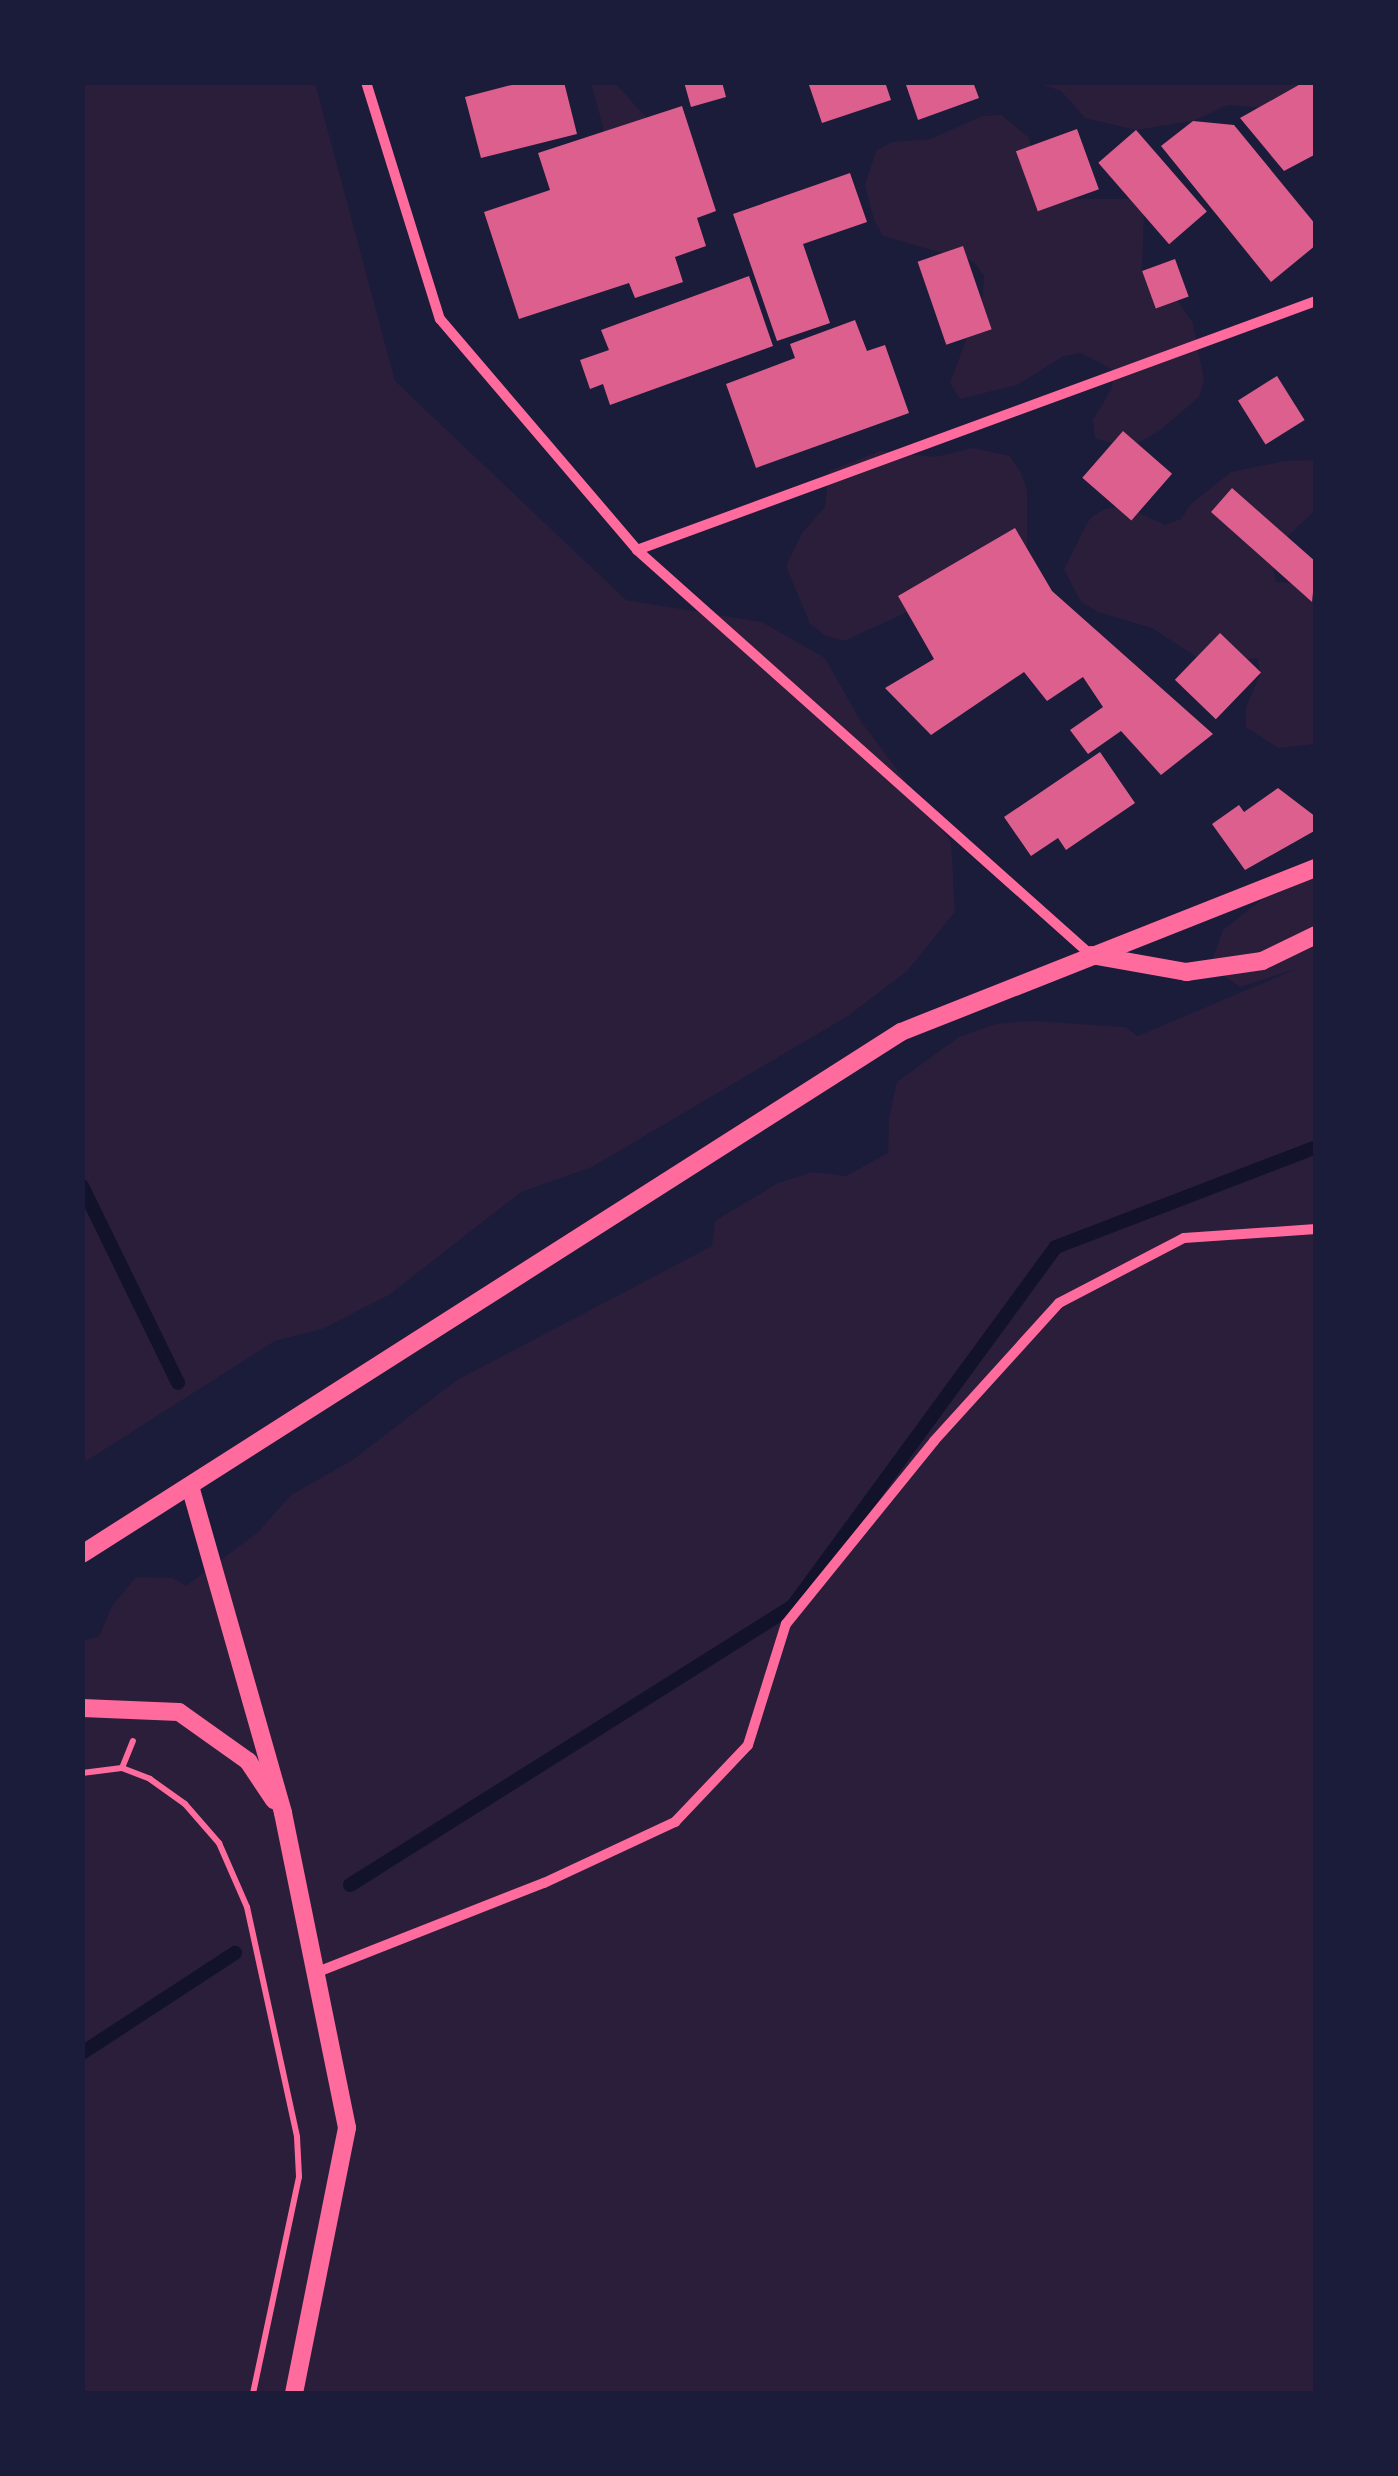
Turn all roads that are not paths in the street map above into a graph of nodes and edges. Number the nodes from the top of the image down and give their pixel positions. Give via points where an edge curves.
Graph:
1 (366, 82) edge
2 (1316, 301) edge
3 (637, 550) junction
4 (1316, 868) edge
5 (1316, 935) edge
6 (1090, 955) junction
7 (1316, 1229) edge
8 (190, 1486) junction
9 (82, 1554) edge
10 (82, 1708) edge
11 (283, 1813) junction
12 (315, 1973) junction
13 (294, 2394) edge

1 - 3 street via 440,319
2 - 3 street
3 - 6 street
4 - 6 street
5 - 6 street via 1262,961 1186,972
6 - 8 street via 901,1032
7 - 12 street via 1184,1238 1059,1303 934,1441 786,1624 748,1745 675,1822 544,1883
8 - 9 street
8 - 11 street
10 - 11 street via 179,1712 248,1761
11 - 12 street
12 - 13 street via 347,2128

